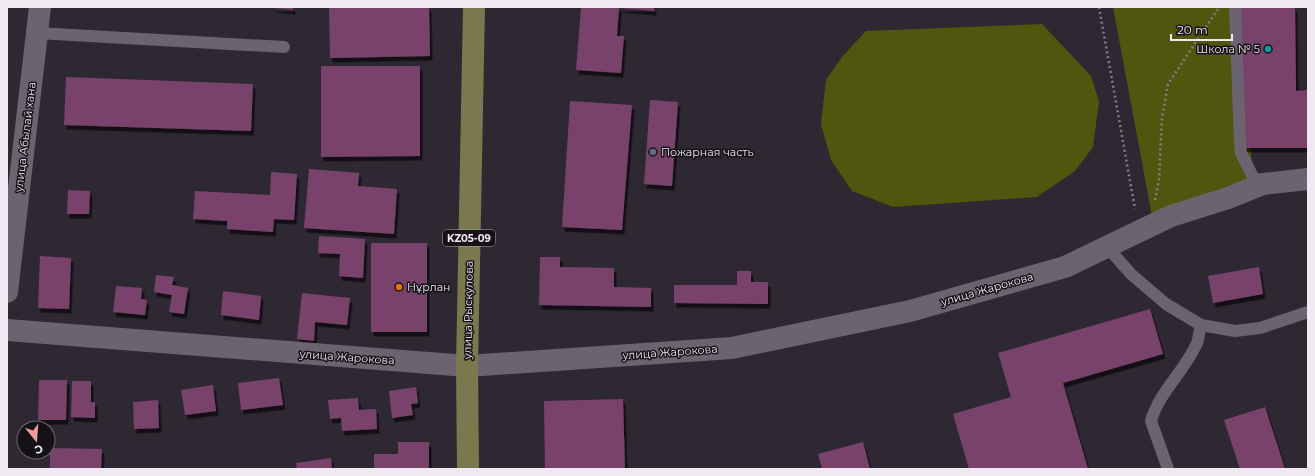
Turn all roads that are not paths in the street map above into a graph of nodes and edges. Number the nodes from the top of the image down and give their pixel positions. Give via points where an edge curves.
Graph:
1 (40, 7) edge
2 (474, 7) edge
3 (1234, 7) edge
4 (37, 33) junction
5 (284, 47) dead end
6 (1308, 179) edge
7 (1264, 184) junction
8 (1107, 247) junction
9 (7, 292) edge
10 (1308, 312) edge
11 (1201, 325) junction
12 (7, 330) edge
13 (467, 366) junction
14 (468, 469) edge
15 (1168, 469) edge

1 - 4 street, улица Абылай хана
2 - 13 main road, улица Рыскулова / KZ05-09
3 - 7 lane via 1241,153 1253,177
4 - 5 lane
4 - 9 street, улица Абылай хана
6 - 7 street, улица Жарокова
7 - 8 street, улица Жарокова via 1171,216
8 - 11 lane via 1132,275 1166,304
8 - 13 street, улица Жарокова via 1064,267 910,311 732,348
10 - 11 lane via 1260,328 1235,331
11 - 15 lane via 1197,343 1156,406 1150,421
12 - 13 street, улица Жарокова
13 - 14 main road, улица Рыскулова / KZ05-09

